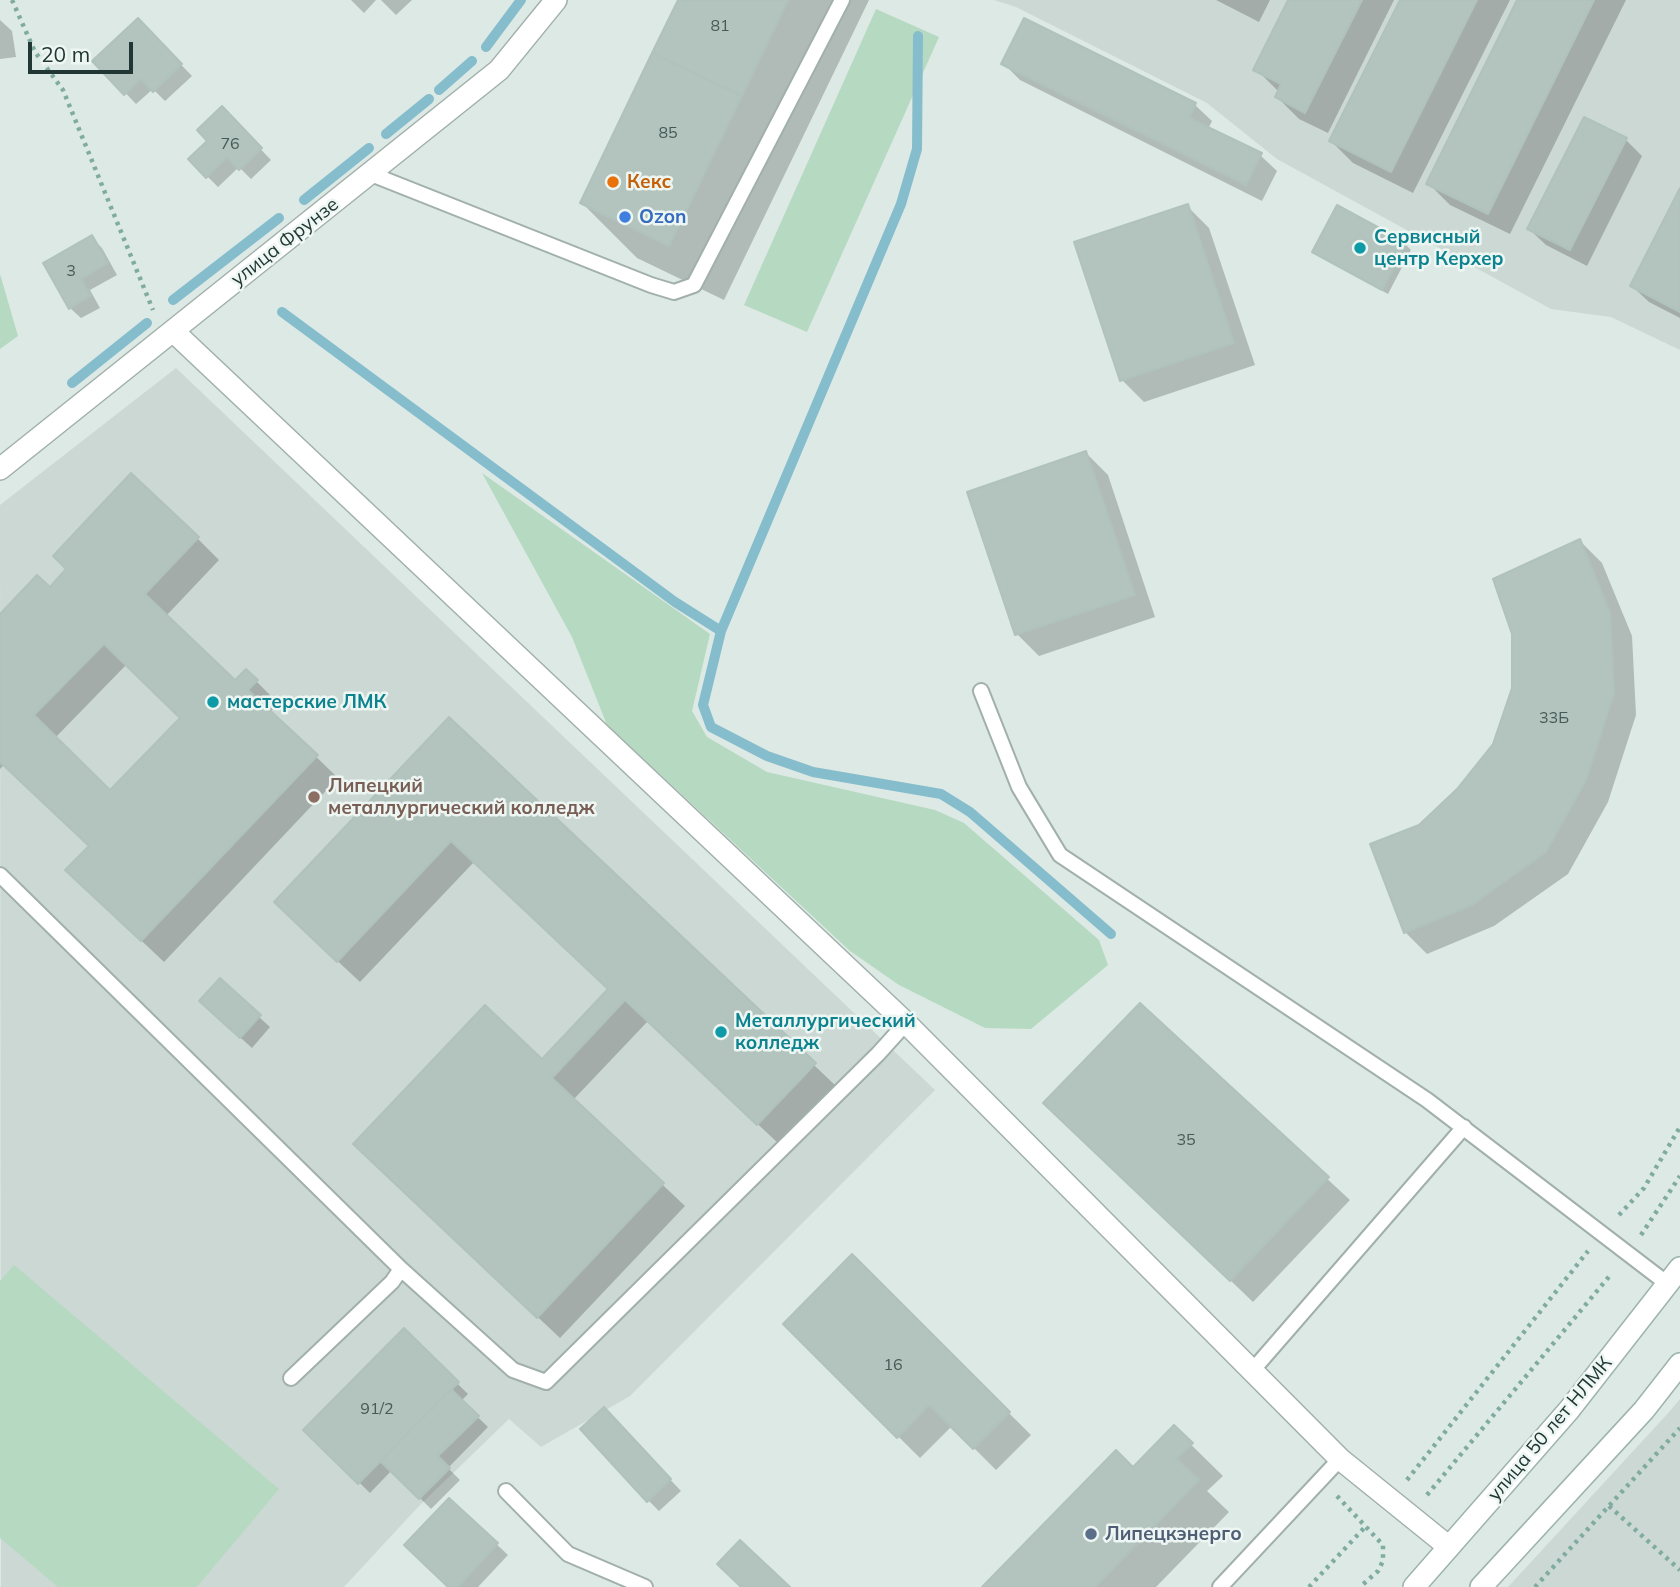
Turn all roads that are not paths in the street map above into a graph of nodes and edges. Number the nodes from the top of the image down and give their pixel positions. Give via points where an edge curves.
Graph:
1 (556, 0) edge
2 (842, 0) edge
3 (371, 174) junction
4 (173, 331) junction
5 (0, 469) edge
6 (981, 691) dead end
7 (0, 875) edge
8 (906, 1023) junction
9 (1464, 1127) junction
10 (401, 1269) junction
11 (1674, 1276) edge
12 (1680, 1364) edge
13 (1252, 1371) junction
14 (291, 1378) dead end
15 (1340, 1459) junction
16 (506, 1491) dead end
17 (1448, 1547) junction
18 (645, 1587) edge
19 (1220, 1587) edge
20 (1414, 1587) edge
21 (1481, 1587) edge

1 - 3 street, улица Фрунзе via 499,69
2 - 3 lane via 694,285 674,292 650,285
3 - 4 street, улица Фрунзе
4 - 5 street, улица Фрунзе
4 - 8 street
6 - 9 lane via 1019,787 1060,855
7 - 10 lane
8 - 10 lane via 546,1382 513,1370
8 - 13 street
9 - 11 lane via 1628,1254
9 - 13 lane
10 - 14 lane
11 - 17 street, улица 50 лет НЛМК via 1569,1410
12 - 21 street via 1644,1410
13 - 15 street
15 - 17 street
15 - 19 lane
16 - 18 lane via 568,1554
17 - 20 street, улица 50 лет НЛМК

